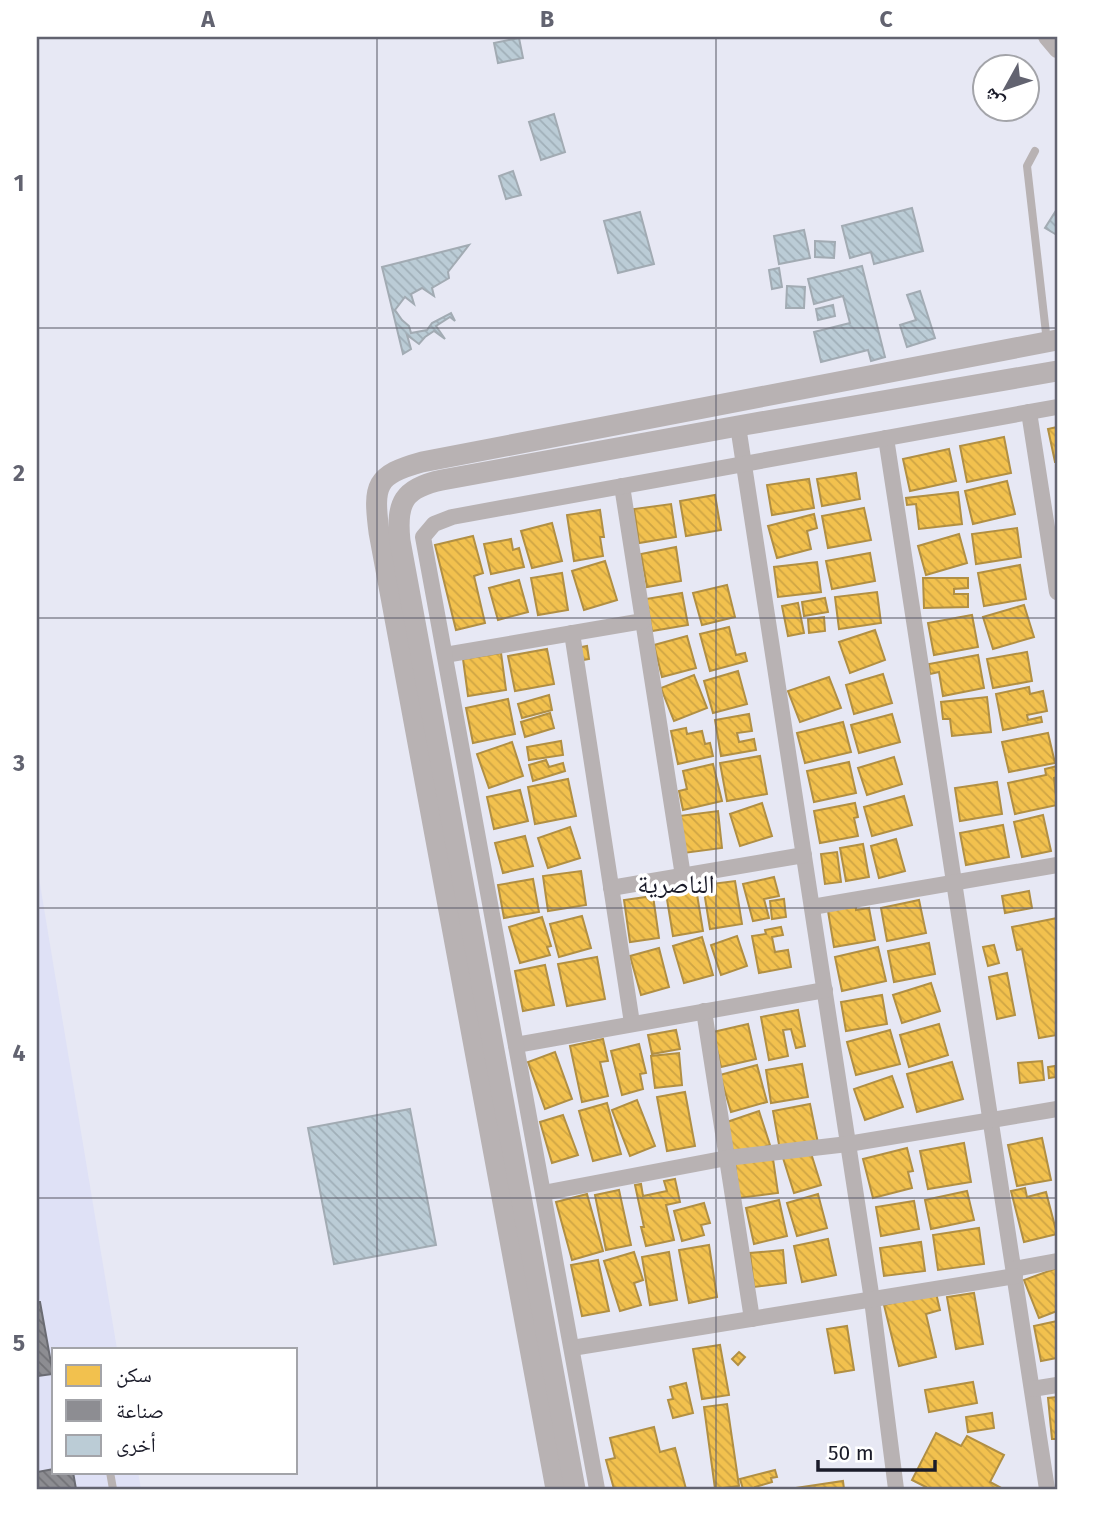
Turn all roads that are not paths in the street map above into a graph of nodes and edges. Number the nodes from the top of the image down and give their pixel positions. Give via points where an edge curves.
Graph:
1 (1046, 37) edge
2 (1057, 50) edge
3 (1035, 151) dead end
4 (1052, 341) edge
5 (1057, 371) edge
6 (1057, 407) edge
7 (1029, 412) junction
8 (738, 426) junction
9 (886, 438) junction
10 (743, 464) junction
11 (622, 486) junction
12 (1057, 592) edge
13 (643, 621) junction
14 (572, 633) junction
15 (445, 655) junction
16 (804, 855) junction
17 (1057, 865) edge
18 (683, 876) junction
19 (954, 883) junction
20 (611, 888) junction
21 (812, 907) junction
22 (825, 990) junction
23 (704, 1011) junction
24 (632, 1023) junction
25 (516, 1045) junction
26 (1057, 1109) edge
27 (991, 1120) junction
28 (848, 1144) junction
29 (727, 1158) junction
30 (543, 1193) junction
31 (1057, 1261) edge
32 (1014, 1272) junction
33 (872, 1300) junction
34 (752, 1319) junction
35 (572, 1348) junction
36 (1057, 1385) edge
37 (1032, 1389) junction
38 (556, 1489) edge
39 (575, 1489) edge
40 (597, 1489) edge
41 (896, 1489) edge
42 (1047, 1489) edge

1 - 2 street
3 - 4 lane via 1027,166
4 - 38 street via 422,462 392,473 379,486 379,532
5 - 8 street
6 - 7 street
7 - 9 street
7 - 12 street
8 - 10 street
8 - 39 street via 428,483 407,495 399,511 400,541
9 - 10 street
9 - 19 street
10 - 11 street
10 - 16 street
11 - 13 street
11 - 15 street via 434,524 423,537
13 - 14 street
13 - 18 street
14 - 15 street
14 - 20 street
15 - 25 street
16 - 18 street
16 - 21 street
17 - 19 street
18 - 20 street
19 - 21 street
19 - 27 street
20 - 24 street
21 - 22 street
22 - 23 street
22 - 28 street
23 - 24 street
23 - 29 street
24 - 25 street
25 - 30 street
26 - 27 street
27 - 28 street
27 - 32 street
28 - 29 street
28 - 33 street
29 - 30 street
29 - 34 street
30 - 35 street
31 - 32 street
32 - 33 street
32 - 37 street
33 - 34 street
33 - 41 street
34 - 35 street
35 - 40 street
36 - 37 street
37 - 42 street

